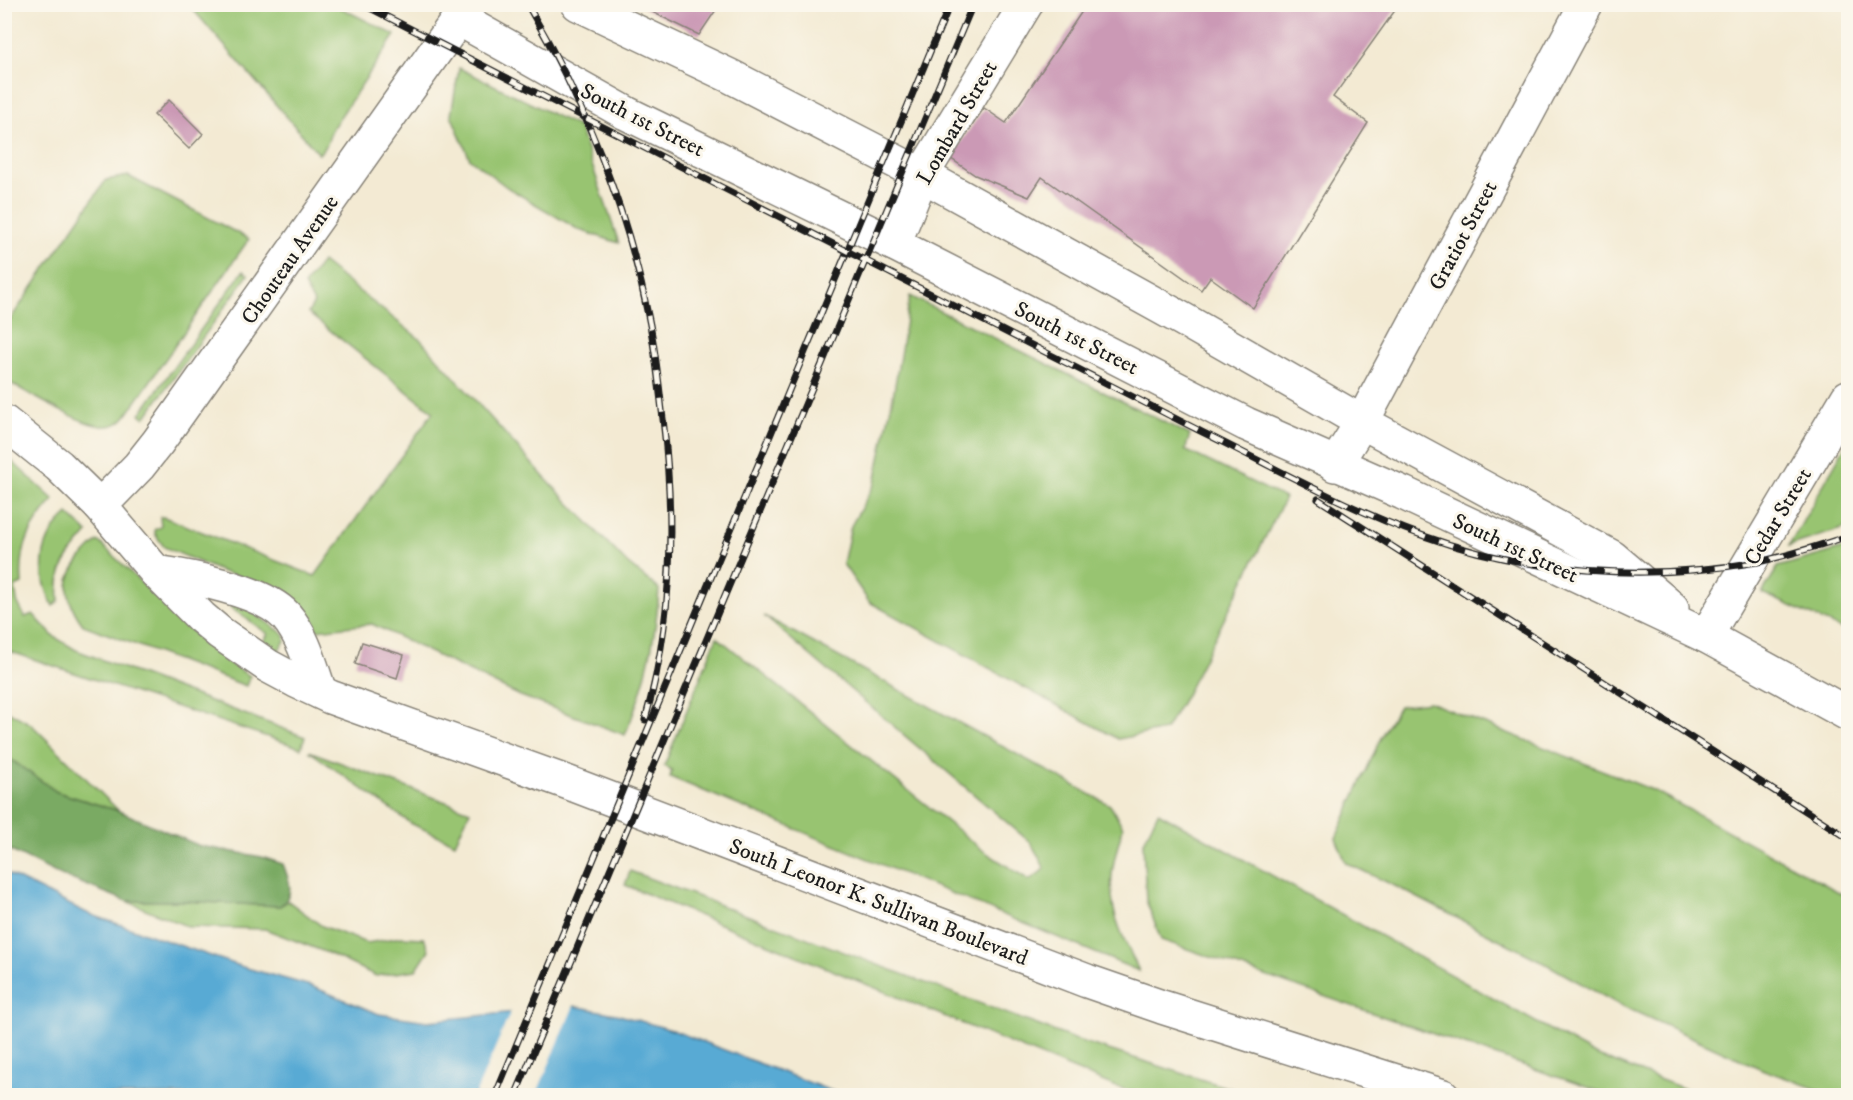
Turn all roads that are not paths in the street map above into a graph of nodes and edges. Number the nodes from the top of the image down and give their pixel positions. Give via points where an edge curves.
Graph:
1 (578, 4) edge
2 (1026, 4) edge
3 (1587, 4) edge
4 (464, 11) edge
5 (922, 175) junction
6 (894, 244) junction
7 (1848, 397) edge
8 (4, 422) edge
9 (1362, 422) junction
10 (1335, 465) junction
11 (100, 506) junction
12 (156, 572) junction
13 (1706, 636) junction
14 (320, 692) junction
15 (1848, 714) edge
16 (1443, 1095) edge

1 - 5 street, South 1st Street via 730,76
2 - 5 street, Lombard Street
3 - 9 street, Gratiot Street
4 - 6 street, South 1st Street via 626,113
4 - 11 street, Chouteau Avenue via 158,442
5 - 6 street, Lombard Street
5 - 9 street, South 1st Street
6 - 10 street, South 1st Street
7 - 13 street, Cedar Street
8 - 11 street, South Leonor K. Sullivan Boulevard via 59,466
9 - 10 street, Gratiot Street
9 - 13 street, South 1st Street via 1612,557
10 - 13 street, South 1st Street via 1403,493
11 - 12 street, South Leonor K. Sullivan Boulevard
12 - 14 street, South Leonor K. Sullivan Boulevard via 220,633 268,666
12 - 14 street via 196,578 271,604 295,629
13 - 15 street, South 1st Street
14 - 16 street, South Leonor K. Sullivan Boulevard via 1087,981

